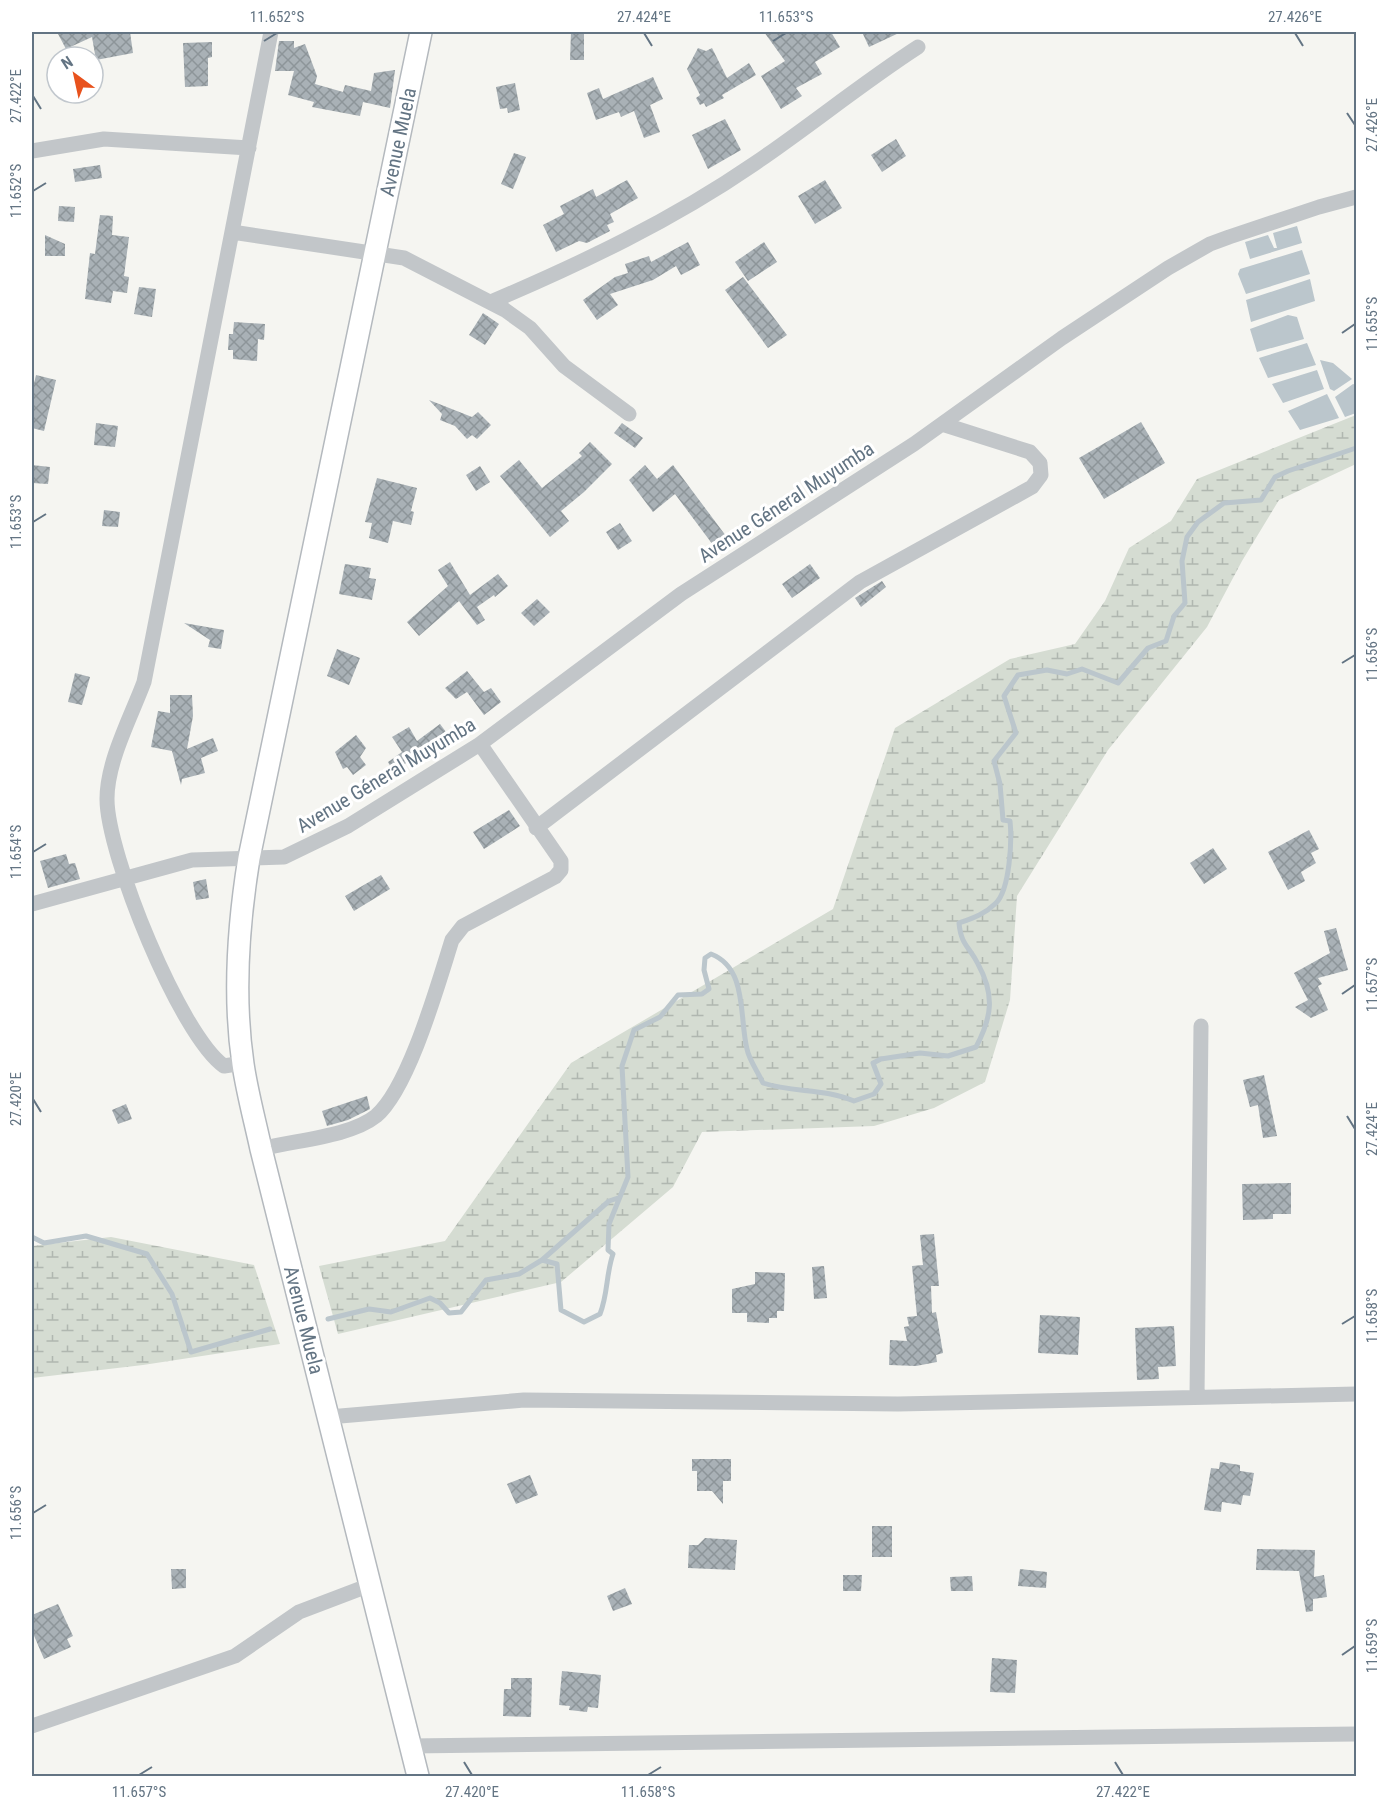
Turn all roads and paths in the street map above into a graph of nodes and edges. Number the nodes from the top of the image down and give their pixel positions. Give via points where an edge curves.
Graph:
1 (271, 32) edge
2 (421, 32) edge
3 (918, 47) dead end
4 (249, 148) junction
5 (32, 151) edge
6 (1356, 197) edge
7 (232, 232) junction
8 (375, 253) junction
9 (491, 302) junction
10 (629, 414) dead end
11 (942, 424) junction
12 (480, 744) junction
13 (536, 828) junction
14 (249, 858) junction
15 (127, 879) junction
16 (32, 904) edge
17 (1202, 1026) dead end
18 (243, 1064) junction
19 (261, 1149) junction
20 (1356, 1394) edge
21 (1197, 1397) junction
22 (328, 1417) junction
23 (370, 1585) junction
24 (32, 1726) edge
25 (1356, 1734) edge
26 (410, 1746) junction
27 (418, 1776) edge

1 - 4 street
2 - 8 street, Avenue Muela
3 - 9 street via 754,164 659,223 579,264
4 - 5 street via 104,139
4 - 7 street
6 - 11 street, Avenue Géneral Muyumba via 1210,244 1062,338
7 - 8 street
7 - 15 street via 144,682 110,773 107,800 111,827
8 - 9 street via 411,261
8 - 14 street, Avenue Muela
9 - 10 street via 530,328 564,366
11 - 12 street, Avenue Géneral Muyumba via 681,594
11 - 13 street via 1030,452 1040,463 1041,475 1032,487 860,582
12 - 13 street
12 - 14 street, Avenue Géneral Muyumba via 297,853
13 - 19 street via 561,861 561,870 555,877 463,926 452,940 399,1088 375,1116 350,1128
14 - 15 street, Avenue Géneral Muyumba via 192,860
14 - 18 street, Avenue Muela via 238,961
15 - 16 street, Avenue Géneral Muyumba
15 - 18 street via 152,950 188,1023 212,1057 224,1066
17 - 21 street
18 - 19 street, Avenue Muela
19 - 22 street, Avenue Muela
20 - 21 street
21 - 22 street via 897,1404 524,1400
22 - 23 street, Avenue Muela
23 - 24 street via 299,1612 235,1656
23 - 26 street, Avenue Muela
25 - 26 street
26 - 27 street, Avenue Muela

